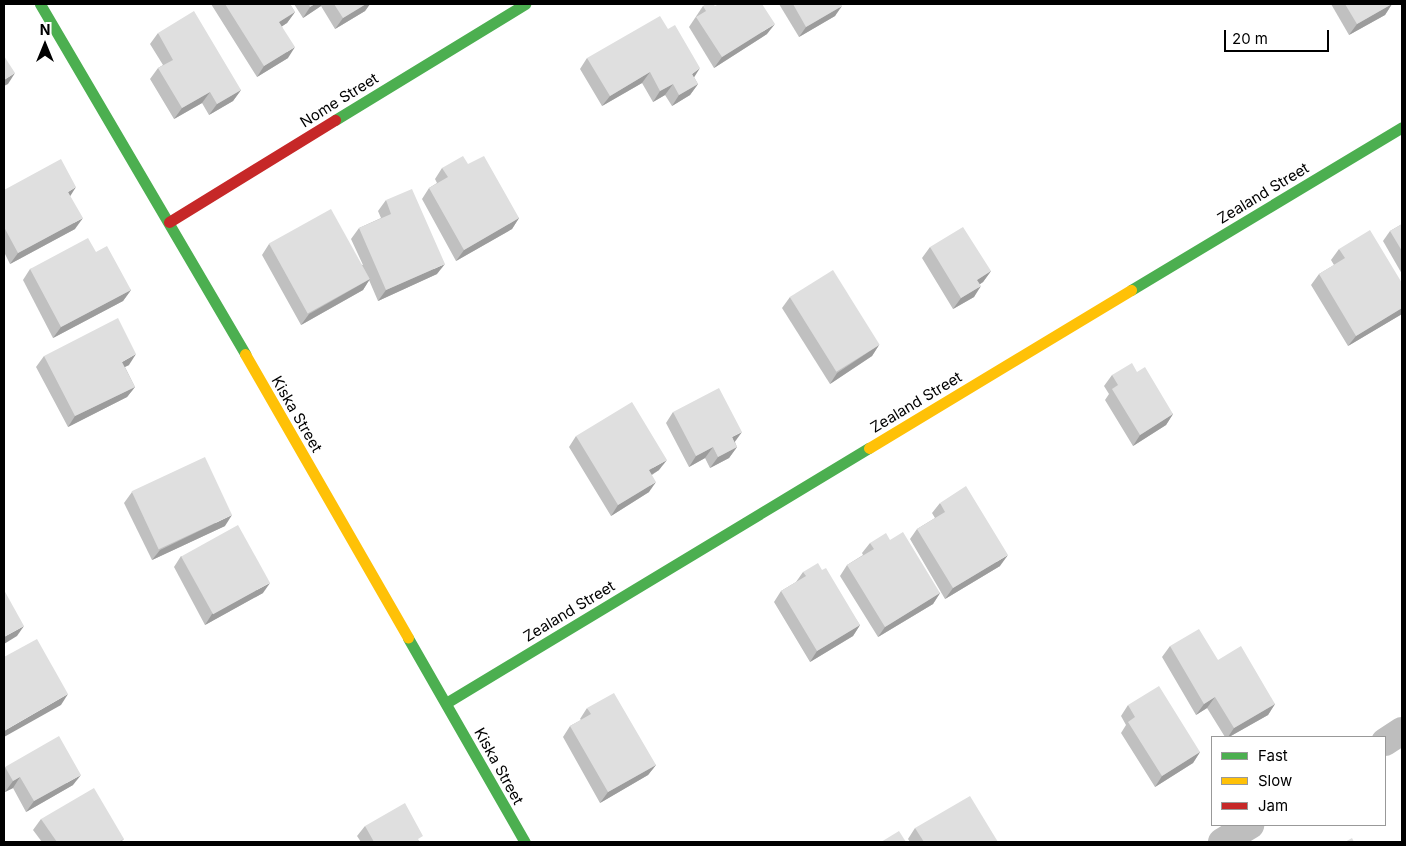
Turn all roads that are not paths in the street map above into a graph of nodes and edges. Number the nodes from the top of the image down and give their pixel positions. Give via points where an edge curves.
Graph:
1 (40, 4) edge
2 (525, 4) edge
3 (1402, 127) edge
4 (169, 222) junction
5 (446, 703) junction
6 (1402, 731) edge
7 (1386, 741) edge
8 (1248, 826) edge
9 (524, 842) edge
10 (1222, 842) edge

1 - 4 street, Kiska Street
2 - 4 street, Nome Street
3 - 5 street, Zealand Street
4 - 5 street, Kiska Street
5 - 9 street, Kiska Street
6 - 7 street
8 - 10 street

